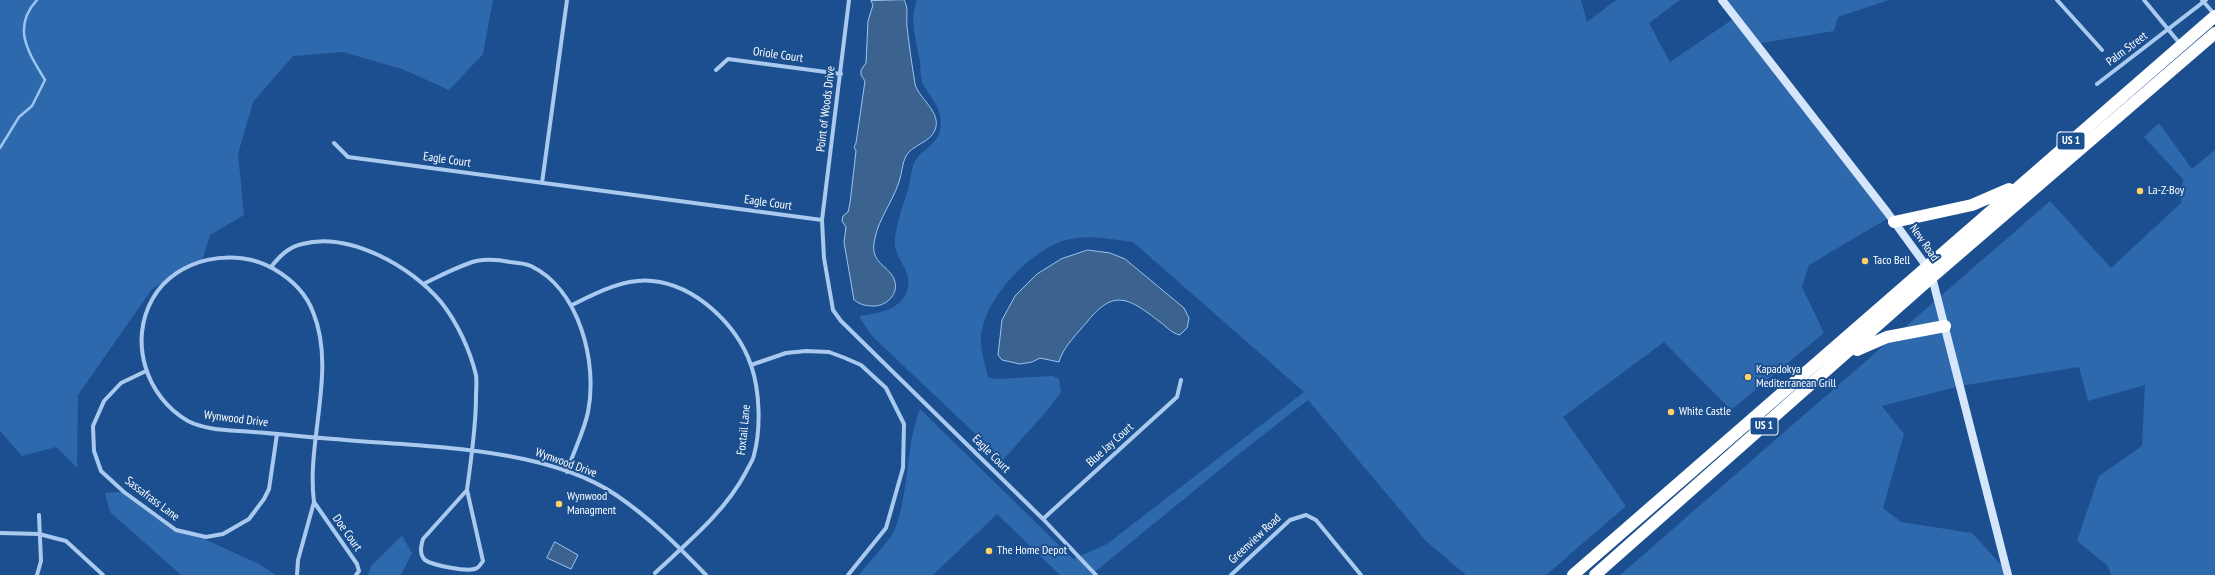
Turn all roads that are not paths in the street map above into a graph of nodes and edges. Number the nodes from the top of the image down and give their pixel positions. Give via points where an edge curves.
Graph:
1 (567, 0) edge
2 (849, 0) edge
3 (1722, 0) edge
4 (2057, 0) edge
5 (2144, 0) edge
6 (2204, 1) edge
7 (2215, 15) edge
8 (2168, 30) junction
9 (2215, 33) edge
10 (2181, 45) junction
11 (2102, 50) dead end
12 (716, 70) dead end
13 (841, 74) junction
14 (2097, 84) dead end
15 (334, 143) dead end
16 (2029, 178) junction
17 (542, 183) junction
18 (822, 220) junction
19 (1894, 222) junction
20 (271, 267) junction
21 (1930, 272) junction
22 (424, 284) junction
23 (572, 305) junction
24 (1945, 326) junction
25 (1837, 362) junction
26 (751, 365) junction
27 (146, 372) junction
28 (1181, 380) dead end
29 (277, 434) junction
30 (316, 437) junction
31 (472, 451) junction
32 (566, 472) junction
33 (467, 490) junction
34 (314, 502) junction
35 (39, 515) dead end
36 (1043, 519) junction
37 (0, 533) edge
38 (39, 534) junction
39 (681, 548) junction
40 (655, 574) edge
41 (37, 575) edge
42 (104, 575) edge
43 (297, 575) edge
44 (356, 575) edge
45 (706, 575) edge
46 (848, 575) edge
47 (1096, 575) edge
48 (1231, 575) edge
49 (1361, 575) edge
50 (1573, 575) edge
51 (1595, 575) edge
52 (2008, 575) edge

1 - 17 street
2 - 13 street, Point of Woods Drive
3 - 19 street, New Road
4 - 11 street
5 - 8 street
6 - 7 street
6 - 8 street, Palm Street
7 - 10 highway, US 1
8 - 10 street
8 - 14 street, Palm Street
9 - 21 highway, US 1
10 - 16 highway, US 1
12 - 13 street, Oriole Court via 728,59
13 - 18 street, Point of Woods Drive
15 - 17 street, Eagle Court via 348,157
16 - 19 highway via 1983,201
16 - 21 highway, US 1
17 - 18 street, Eagle Court
18 - 36 street, Eagle Court via 824,258 833,310 841,321
19 - 21 street, New Road
20 - 22 street via 291,248 325,241 387,258
20 - 27 street, Wynwood Drive via 235,256 218,257 202,261 175,274 153,298 147,312 142,342
20 - 30 street, Wynwood Drive via 296,285 312,309 318,326 322,377
21 - 24 street, New Road
21 - 25 highway, US 1
21 - 50 highway, US 1
22 - 23 street via 453,269 477,261 502,260 529,265 542,272
22 - 31 street via 442,303 461,334 476,376
23 - 26 street, Foxtail Lane via 629,282 652,281 679,286 705,302 732,330
23 - 32 street via 588,350 589,388 588,412
24 - 25 highway via 1887,337 1861,347
24 - 52 street, New Road
25 - 51 highway, US 1
26 - 39 street, Foxtail Lane via 759,411 754,456 730,498
26 - 46 street via 786,353 806,351 829,352 845,358 860,365 886,388 904,424 903,468 886,528
27 - 29 street, Wynwood Drive via 160,397 189,421 214,429
27 - 29 street, Sassafrass Lane via 121,383 104,401 92,426 94,451 101,471 124,492 176,530 206,537 223,534 249,518 269,489
28 - 36 street, Blue Jay Court via 1177,397
29 - 30 street, Wynwood Drive
30 - 31 street, Wynwood Drive
30 - 34 street, Doe Court via 312,486
31 - 32 street, Wynwood Drive via 530,460
31 - 33 street
32 - 39 street, Wynwood Drive via 616,495
33 - 33 street via 423,539 420,546 422,553 431,563 470,570 477,569 483,561
34 - 43 street, Doe Court via 298,560
34 - 44 street, Doe Court via 357,564 359,571
35 - 38 street
36 - 47 street
37 - 38 street
38 - 41 street via 41,561
38 - 42 street via 66,541
39 - 40 street, Foxtail Lane
39 - 45 street, Wynwood Drive
48 - 49 street, Greenview Road via 1290,520 1306,514 1316,520

